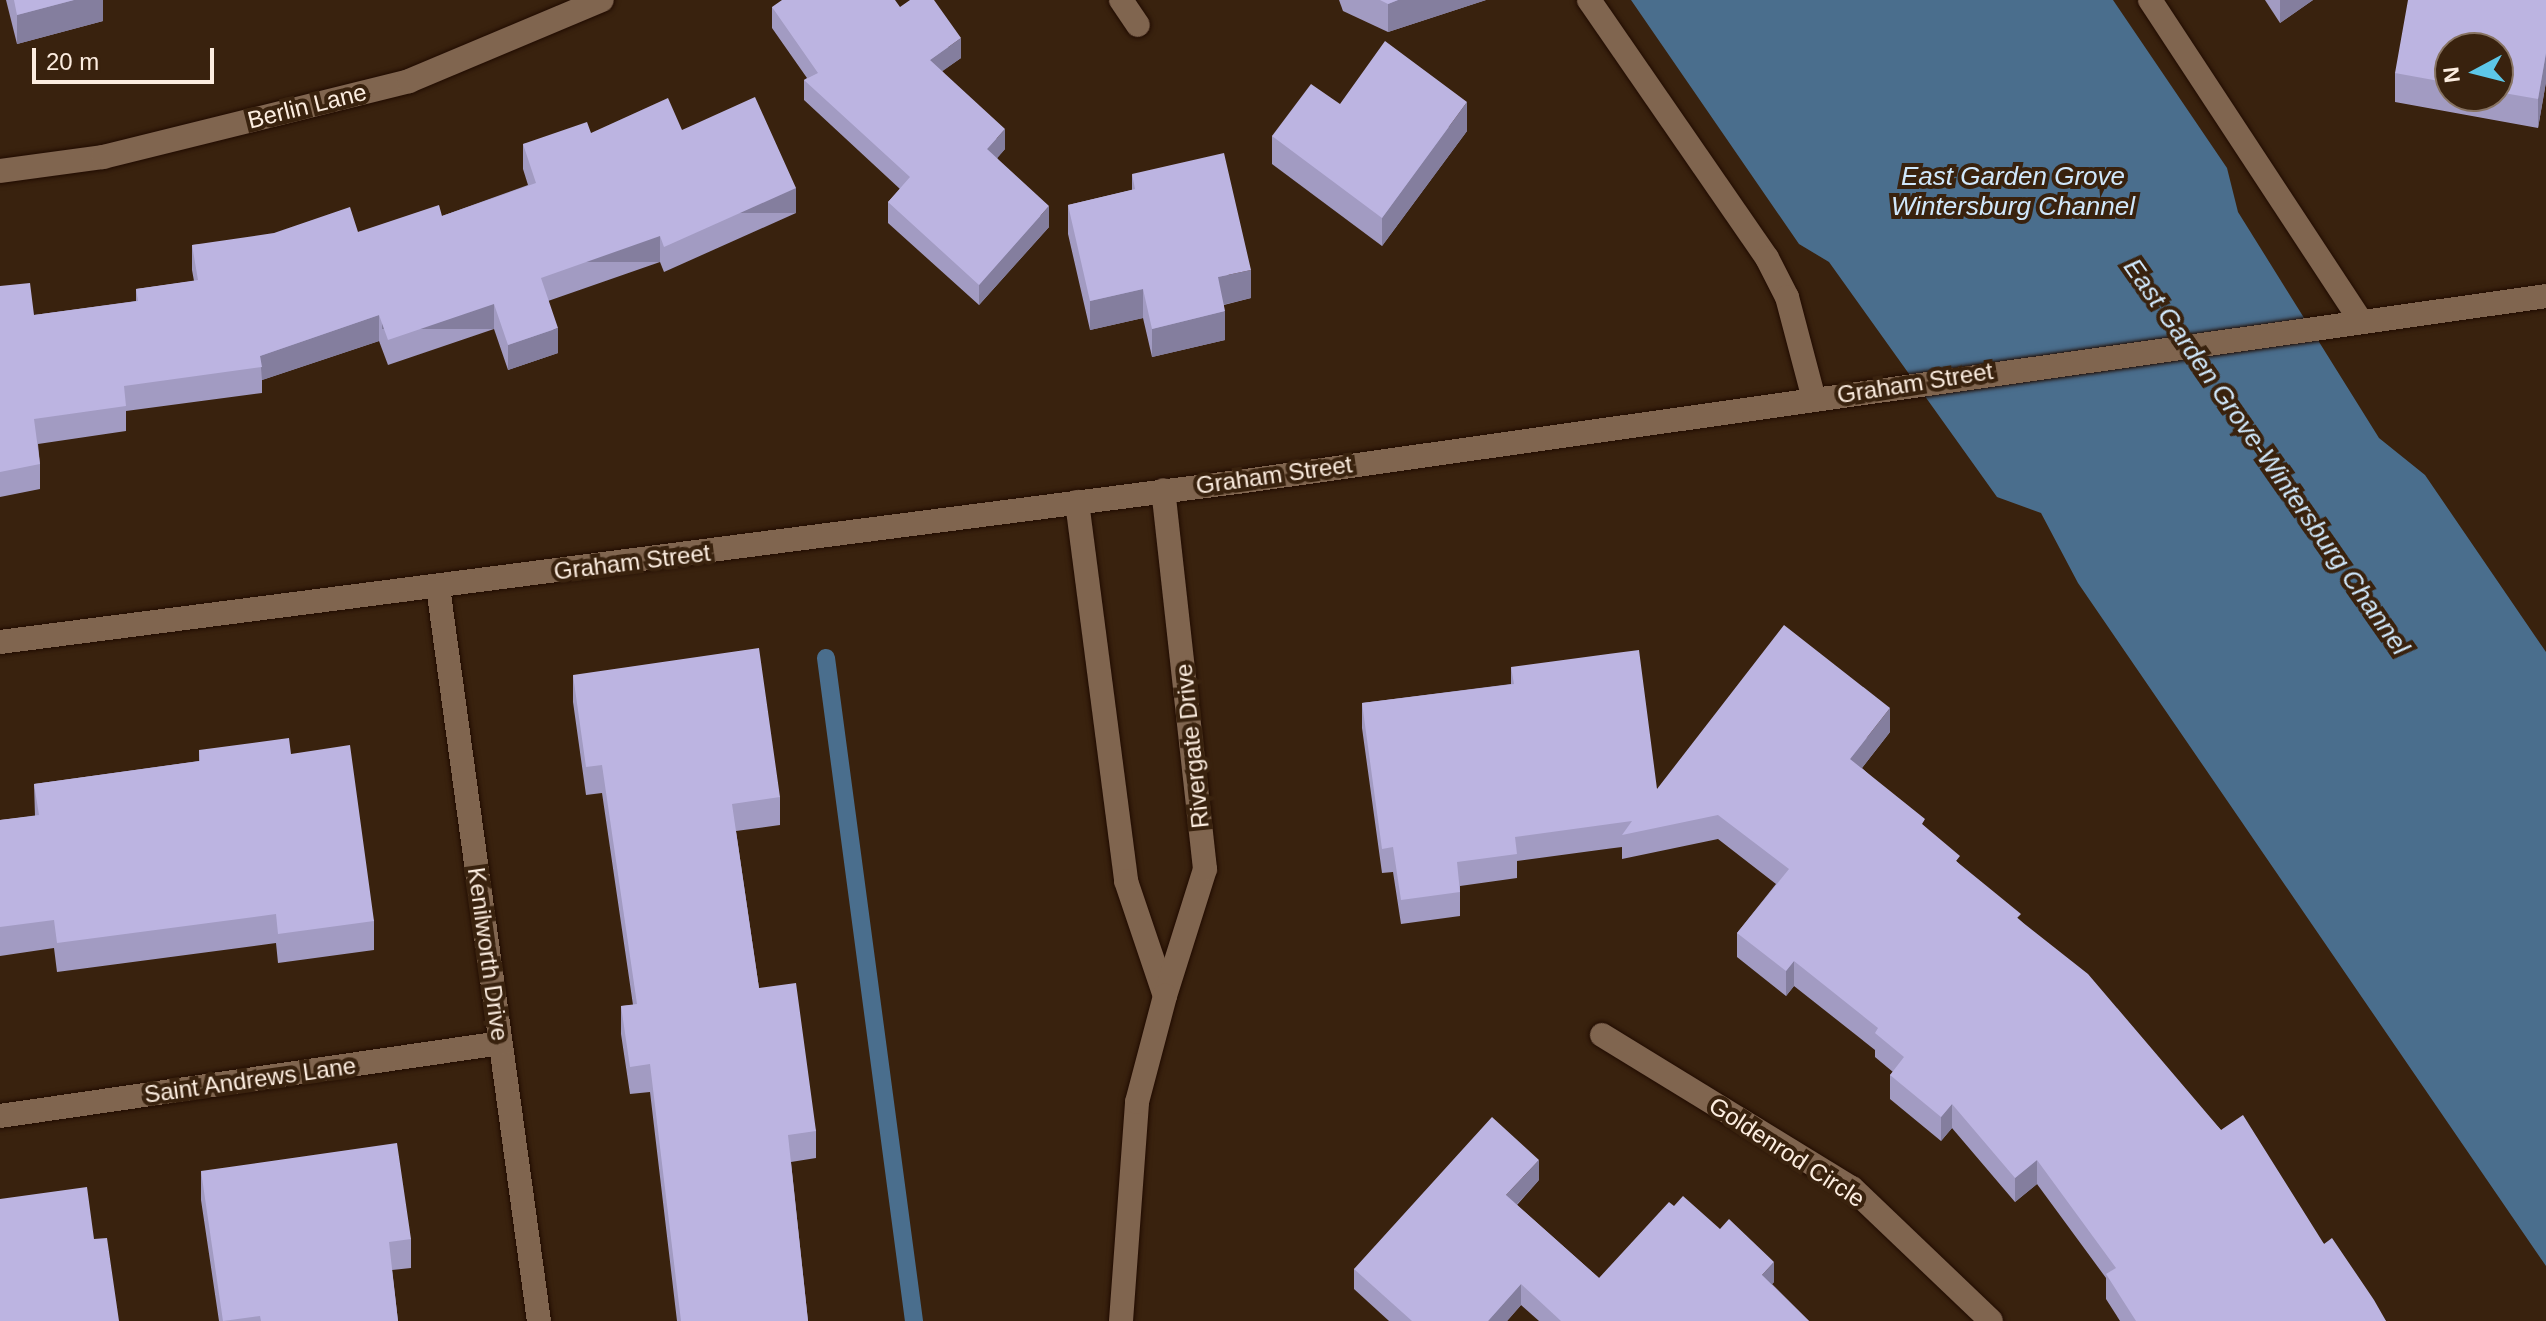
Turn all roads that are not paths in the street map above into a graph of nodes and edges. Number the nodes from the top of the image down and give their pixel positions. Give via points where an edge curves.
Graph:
1 (602, 0) edge
2 (1121, 0) edge
3 (1589, 0) edge
4 (2150, 0) edge
5 (1138, 25) dead end
6 (0, 171) edge
7 (2546, 296) edge
8 (2361, 321) junction
9 (1814, 399) junction
10 (1163, 490) junction
11 (1077, 502) junction
12 (438, 587) junction
13 (0, 642) edge
14 (1165, 996) junction
15 (1602, 1035) dead end
16 (501, 1043) junction
17 (0, 1116) edge
18 (539, 1321) edge
19 (1121, 1321) edge
20 (1991, 1321) edge

1 - 6 street, Berlin Lane via 409,81 103,157
2 - 5 street
3 - 9 street via 1767,258 1787,297
4 - 8 street
7 - 8 street, Graham Street
8 - 9 street, Graham Street
9 - 10 street, Graham Street
10 - 11 street, Graham Street
10 - 14 street, Rivergate Drive via 1205,869
11 - 12 street, Graham Street
11 - 14 street via 1126,881
12 - 13 street, Graham Street
12 - 16 street, Kenilworth Drive
14 - 19 street, Rivergate Drive via 1137,1102
15 - 20 street, Goldenrod Circle via 1852,1188
16 - 17 street, Saint Andrews Lane
16 - 18 street, Kenilworth Drive

